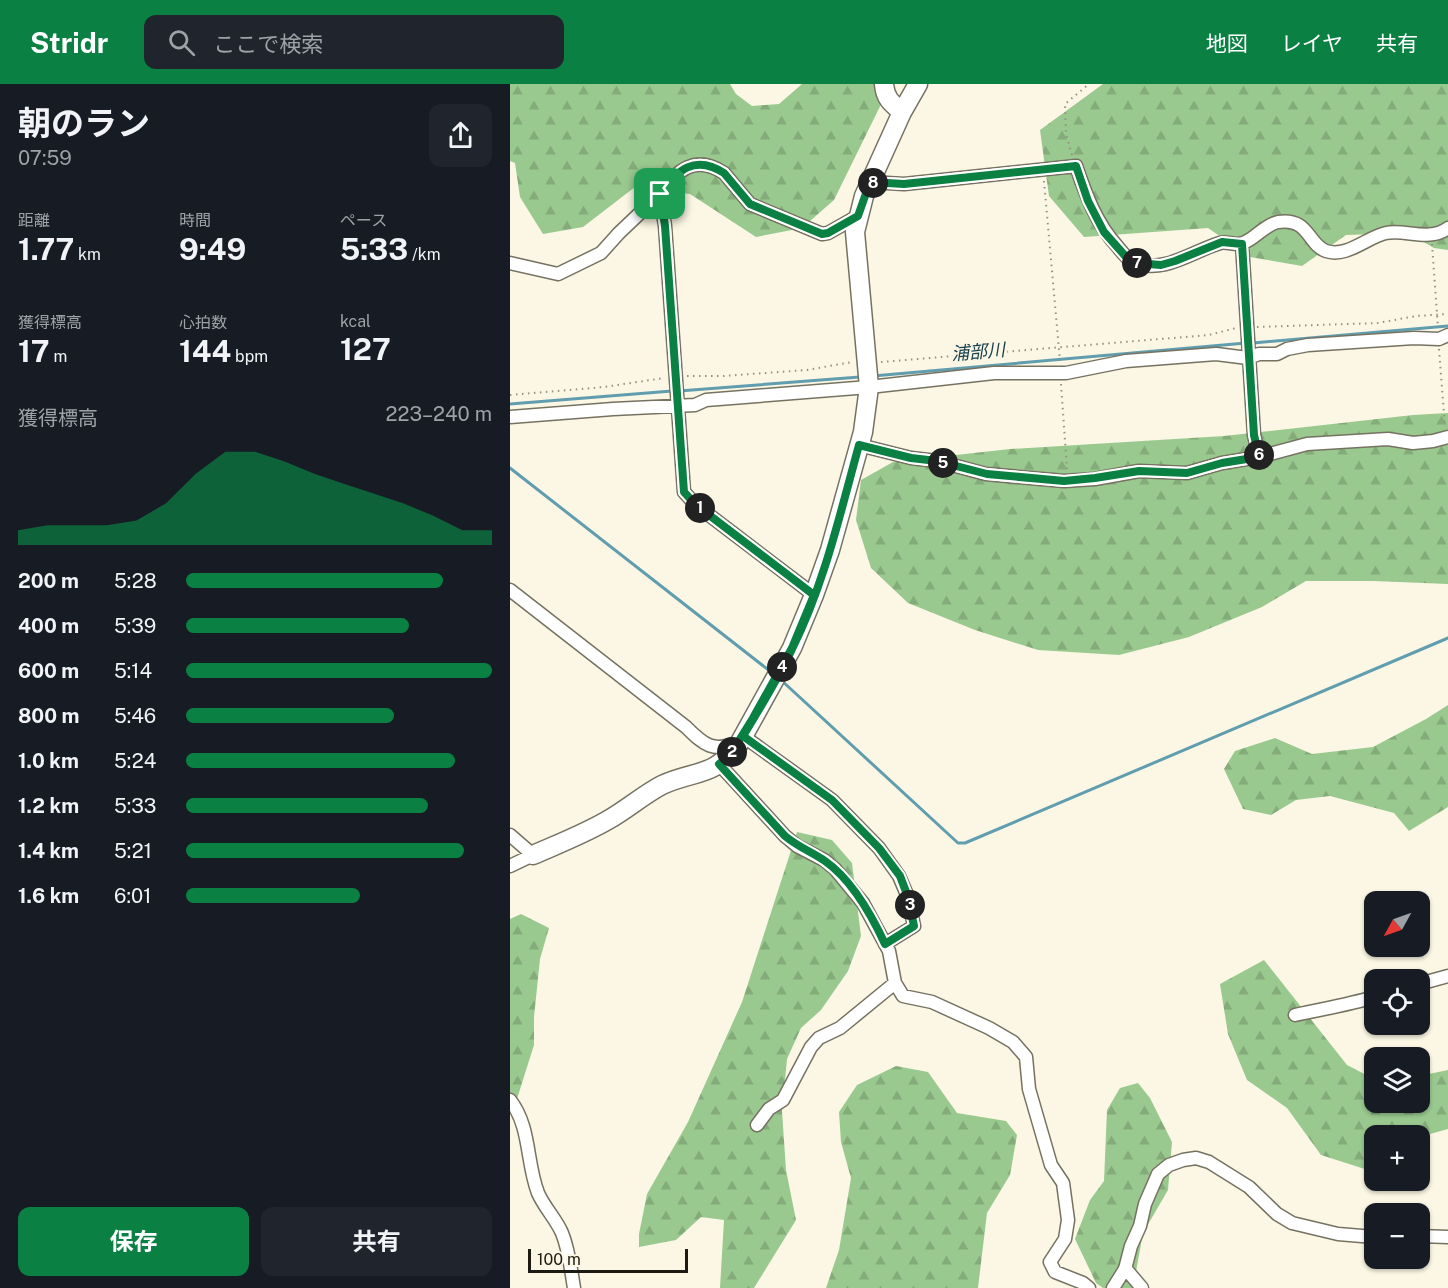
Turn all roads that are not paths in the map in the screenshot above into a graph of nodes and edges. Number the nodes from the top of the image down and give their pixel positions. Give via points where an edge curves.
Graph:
1 (884, 84) edge
2 (918, 84) edge
3 (902, 112) junction
4 (870, 182) junction
5 (660, 194) junction
6 (858, 216) junction
7 (1448, 228) edge
8 (1242, 244) junction
9 (510, 263) edge
10 (1448, 335) edge
11 (1248, 358) junction
12 (869, 387) junction
13 (677, 406) junction
14 (510, 417) edge
15 (1448, 437) edge
16 (859, 445) junction
17 (1259, 457) junction
18 (510, 590) edge
19 (814, 595) junction
20 (741, 739) junction
21 (719, 764) junction
22 (510, 835) edge
23 (533, 855) junction
24 (510, 866) edge
25 (885, 944) junction
26 (1448, 976) edge
27 (1430, 981) edge
28 (895, 983) junction
29 (1364, 1000) edge
30 (1295, 1016) dead end
31 (510, 1100) edge
32 (757, 1125) dead end
33 (1364, 1236) edge
34 (1430, 1236) edge
35 (1448, 1237) edge
36 (1125, 1268) junction
37 (574, 1288) edge
38 (1089, 1288) edge
39 (1113, 1288) edge
40 (1142, 1288) edge

1 - 3 street via 888,100
2 - 3 street
3 - 4 street
4 - 6 street
4 - 8 street via 904,184 1076,166 1104,232 1136,263 1161,265 1222,242
5 - 6 street via 680,170 702,165 724,173 750,204 822,234
5 - 9 street via 601,253 565,272 558,274
5 - 13 street
6 - 12 street via 856,256
7 - 8 street via 1431,235 1388,232 1353,248 1327,251 1298,224 1276,222
8 - 11 street
10 - 11 street via 1438,339 1308,345
11 - 12 street via 1216,354 1126,361 1060,373 994,373
11 - 17 street
12 - 13 street via 706,400
12 - 16 street
13 - 14 street
13 - 19 street via 684,492
15 - 17 street via 1413,443 1388,439 1307,444
16 - 17 street via 987,474 1068,480 1139,471 1187,473
16 - 19 street
18 - 20 street via 700,741 726,748
19 - 20 street via 792,648
20 - 21 street
20 - 25 street via 832,800 879,848 900,876 914,926
21 - 23 street via 662,786 592,830
21 - 25 street via 791,841 835,869 863,903
22 - 23 street
23 - 24 street
25 - 28 street
26 - 27 street
28 - 32 street via 840,1028 819,1038 783,1100 769,1109
28 - 38 street via 903,996 932,1002 989,1028 1012,1042 1026,1057 1029,1089 1051,1165 1063,1182 1068,1220 1065,1239 1050,1262 1055,1272
29 - 30 street
31 - 37 street via 524,1124 538,1193 562,1233
33 - 36 street via 1292,1223 1242,1182 1196,1158 1169,1165 1158,1174
34 - 35 street
36 - 39 street
36 - 40 street

